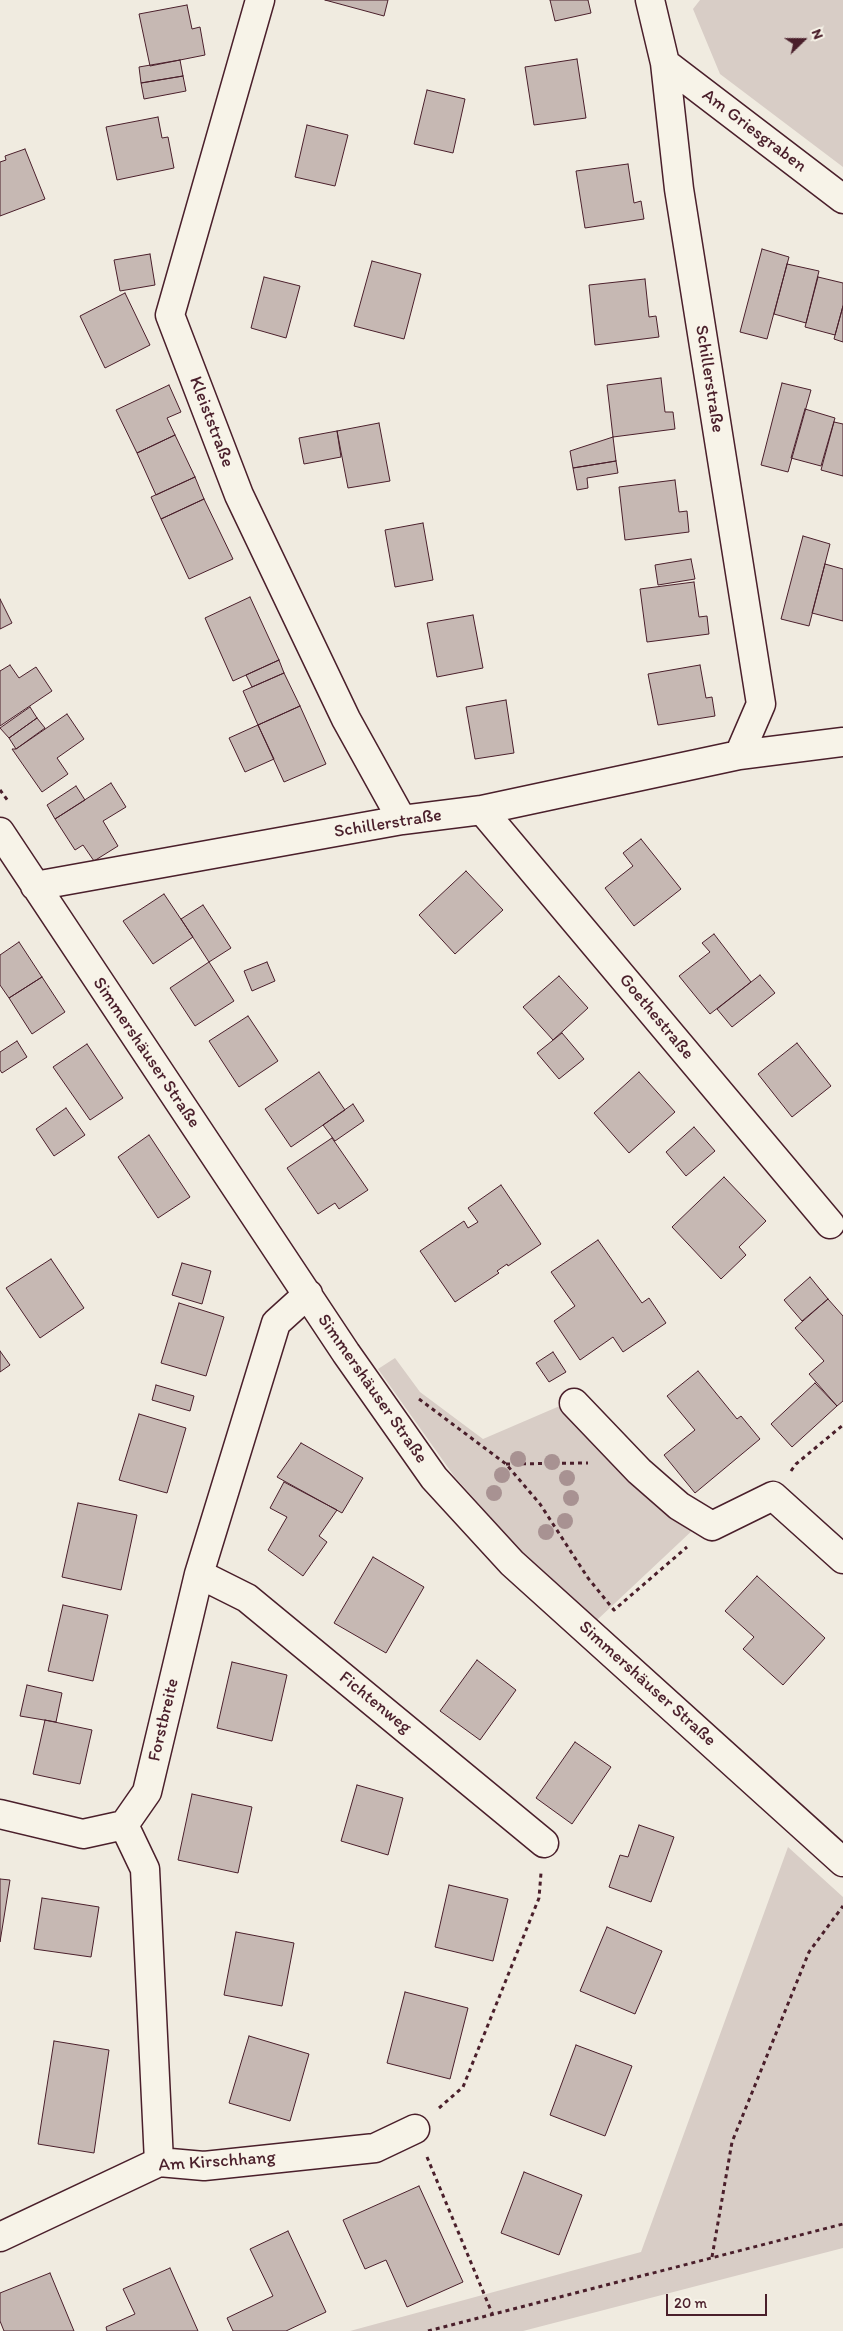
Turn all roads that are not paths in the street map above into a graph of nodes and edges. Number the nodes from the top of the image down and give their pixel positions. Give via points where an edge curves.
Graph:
1 (260, 0) edge
2 (650, 0) edge
3 (665, 63) junction
4 (843, 199) edge
5 (843, 742) edge
6 (739, 755) junction
7 (482, 810) junction
8 (402, 820) junction
9 (0, 832) edge
10 (35, 886) junction
11 (830, 1224) dead end
12 (308, 1294) junction
13 (574, 1403) dead end
14 (843, 1559) edge
15 (199, 1574) junction
16 (0, 1814) edge
17 (124, 1825) junction
18 (544, 1843) road end
19 (843, 1862) edge
20 (415, 2129) road end
21 (160, 2162) junction
22 (0, 2237) edge

1 - 8 street, Kleiststraße via 170,316 239,495 346,720
2 - 3 street, Schillerstraße
3 - 4 street, Am Griesgraben
3 - 6 street, Schillerstraße via 679,189 761,704
5 - 6 street, Schillerstraße
6 - 7 street, Schillerstraße
7 - 8 street, Schillerstraße
7 - 11 street, Goethestraße
8 - 10 street, Schillerstraße
9 - 10 street, Simmershäuser Straße
10 - 12 street, Simmershäuser Straße
12 - 15 street, Forstbreite via 276,1322
12 - 19 street, Simmershäuser Straße via 359,1373 434,1478 512,1563
13 - 14 street via 639,1471 679,1506 712,1526 773,1496
15 - 17 street, Forstbreite via 147,1792
15 - 18 street, Fichtenweg via 247,1598
16 - 17 street via 83,1834
17 - 21 street via 145,1869
20 - 21 street, Am Kirschhang via 375,2148 204,2166
21 - 22 street, Am Kirschhang

